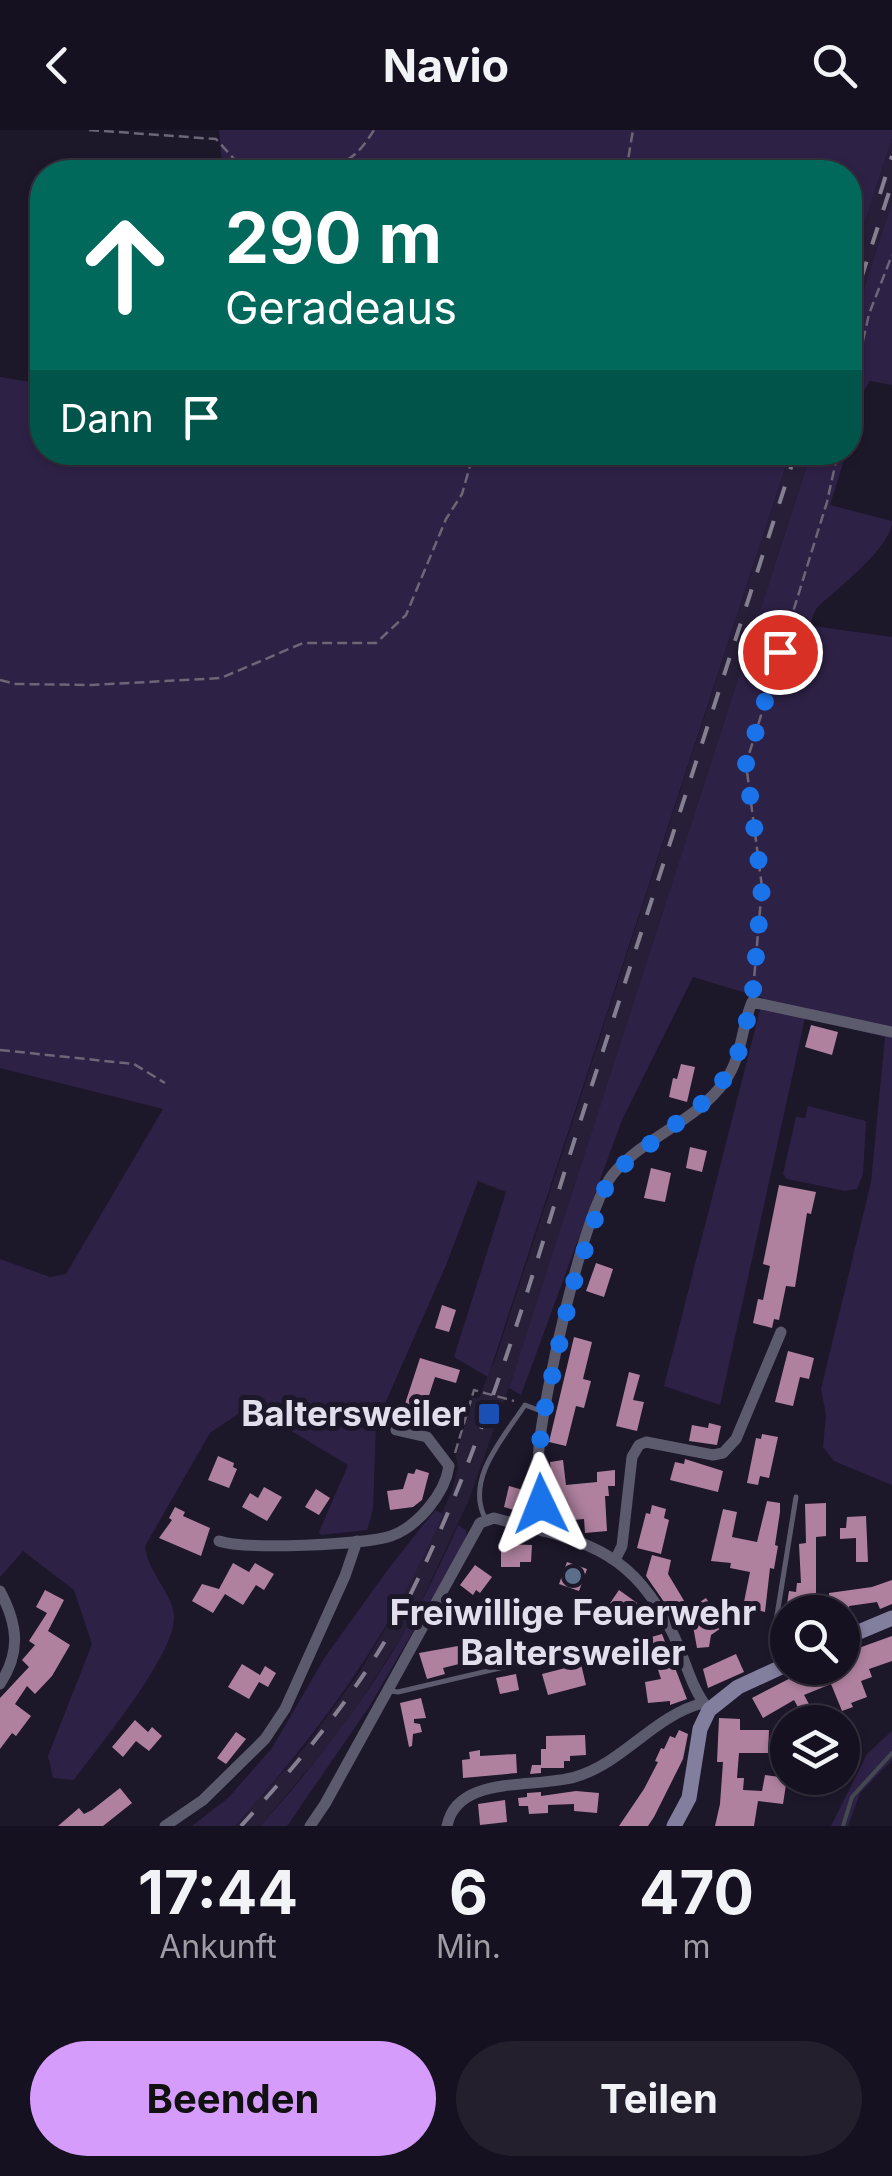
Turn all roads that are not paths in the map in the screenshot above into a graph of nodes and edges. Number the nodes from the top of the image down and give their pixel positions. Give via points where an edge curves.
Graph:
1 (892, 1032) edge
2 (780, 1332) dead end
3 (544, 1412) junction
4 (396, 1430) dead end
5 (796, 1497) dead end
6 (485, 1520) junction
7 (543, 1531) junction
8 (219, 1541) dead end
9 (357, 1541) junction
10 (616, 1558) junction
11 (0, 1592) edge
12 (780, 1595) edge
13 (892, 1618) edge
14 (860, 1631) edge
15 (543, 1658) dead end
16 (770, 1672) edge
17 (0, 1684) edge
18 (389, 1690) junction
19 (706, 1707) junction
20 (165, 1826) edge
21 (310, 1826) edge
22 (448, 1826) edge
23 (674, 1826) edge

1 - 3 street via 752,1002 727,1079 606,1186 572,1288
2 - 10 street via 736,1439 723,1453 639,1445
3 - 6 lane via 524,1405 491,1456 479,1507
3 - 7 street via 538,1478
4 - 9 street via 427,1437 449,1466 445,1480 413,1524
5 - 12 lane
6 - 7 street
6 - 18 street
7 - 10 street
8 - 9 street via 247,1548
9 - 20 street via 285,1708 264,1740
10 - 19 street via 668,1622
11 - 17 street via 16,1649
13 - 14 main road
15 - 18 lane
16 - 19 main road
18 - 21 street
19 - 22 street via 670,1714 618,1757 581,1775 478,1790 453,1806
19 - 23 main road via 689,1798

